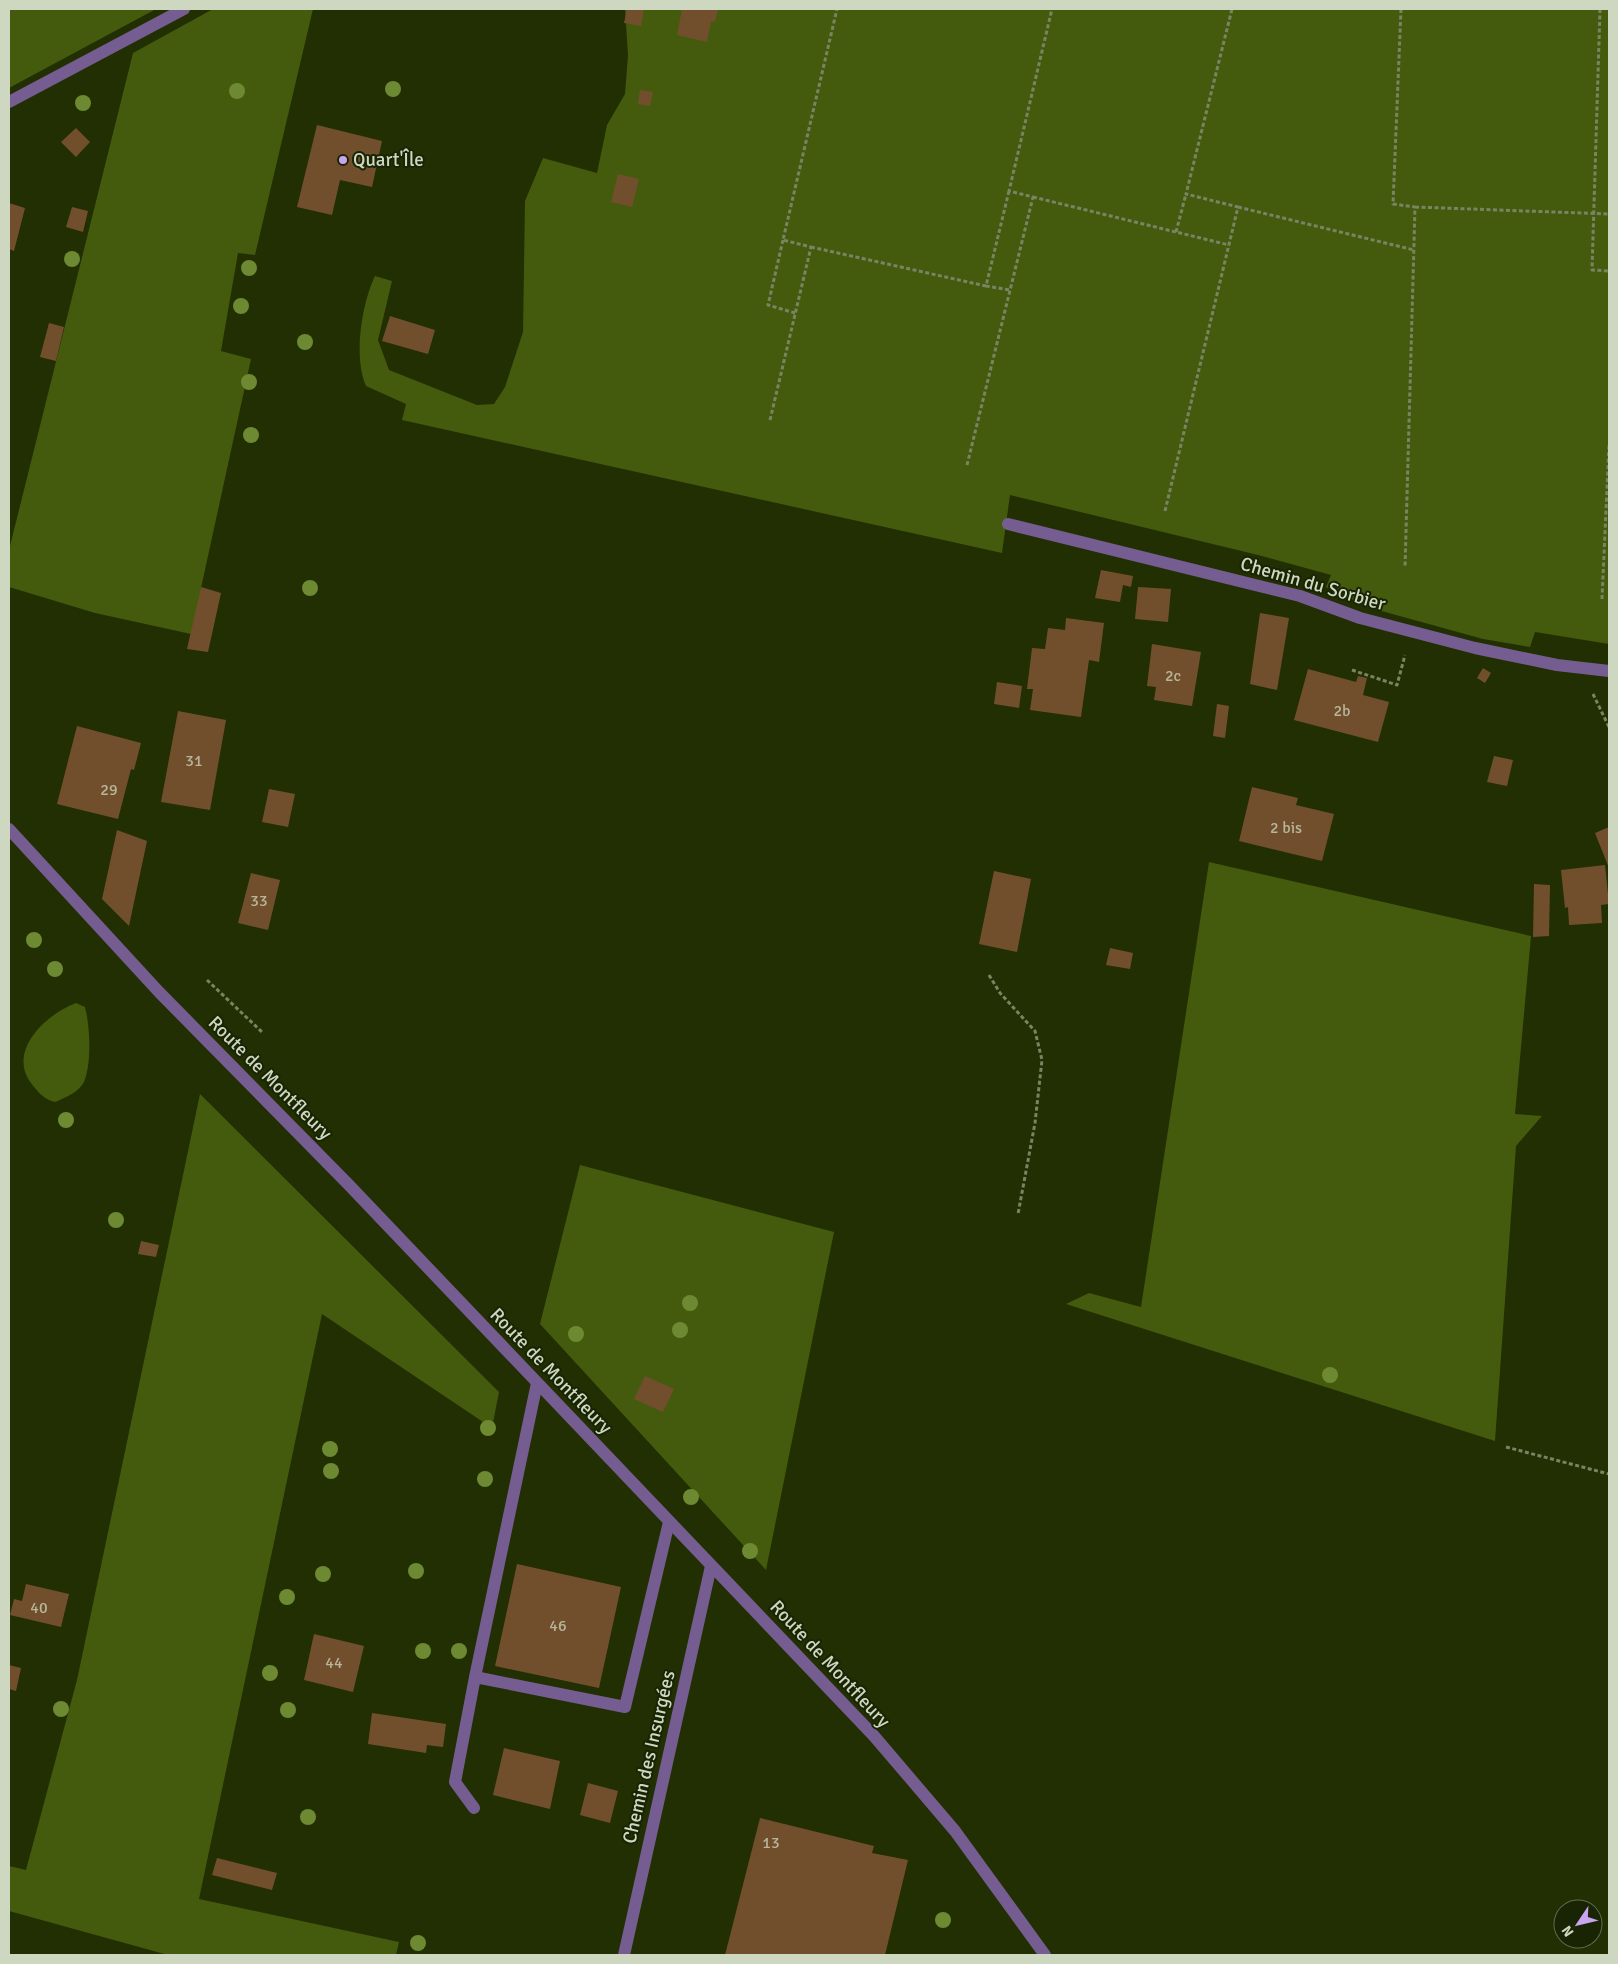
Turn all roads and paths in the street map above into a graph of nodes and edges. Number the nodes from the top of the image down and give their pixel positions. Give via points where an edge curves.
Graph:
1 (184, 9) edge
2 (837, 9) edge
3 (1052, 9) edge
4 (1232, 9) edge
5 (1401, 9) edge
6 (1600, 9) edge
7 (9, 102) edge
8 (1009, 191) junction
9 (1186, 194) junction
10 (1033, 197) junction
11 (1416, 206) junction
12 (1238, 207) junction
13 (1593, 213) junction
14 (1609, 214) edge
15 (1176, 232) junction
16 (783, 240) junction
17 (1229, 245) junction
18 (811, 247) junction
19 (1414, 250) junction
20 (1609, 271) edge
21 (986, 286) junction
22 (1010, 290) junction
23 (795, 313) junction
24 (770, 420) dead end
25 (1609, 444) edge
26 (967, 465) dead end
27 (1165, 511) dead end
28 (1008, 524) dead end
29 (1405, 568) dead end
30 (1602, 599) dead end
31 (1411, 632) junction
32 (1580, 668) junction
33 (1352, 670) dead end
34 (1609, 671) edge
35 (1609, 727) edge
36 (9, 829) edge
37 (990, 975) dead end
38 (207, 980) dead end
39 (263, 1033) dead end
40 (1018, 1214) dead end
41 (537, 1383) junction
42 (1506, 1448) dead end
43 (1609, 1474) edge
44 (669, 1522) junction
45 (711, 1566) junction
46 (475, 1678) junction
47 (474, 1808) dead end
48 (624, 1955) edge
49 (1045, 1955) edge

1 - 7 street
2 - 16 path
3 - 8 path
4 - 9 path
5 - 11 path via 1392,204
6 - 13 path
8 - 10 path
8 - 21 path
9 - 12 path
9 - 15 path
10 - 15 path
10 - 22 path
11 - 13 path
11 - 19 path
12 - 17 path
12 - 19 path
13 - 14 path
13 - 20 path via 1592,270
15 - 17 path
16 - 18 path
16 - 23 path via 768,305
17 - 27 path
18 - 21 path
18 - 23 path
19 - 29 path
21 - 22 path
22 - 26 path
23 - 24 path
25 - 30 path
28 - 31 street, Chemin du Sorbier via 1300,596
31 - 32 street, Chemin du Sorbier
31 - 33 path via 1397,684
32 - 34 street, Chemin du Sorbier
32 - 35 path
36 - 41 street, Route de Montfleury via 159,992
37 - 40 path via 1000,993 1035,1031 1042,1060 1035,1123
38 - 39 path
41 - 44 street, Route de Montfleury
41 - 46 street
42 - 43 path
44 - 45 street, Route de Montfleury
44 - 46 street via 625,1707
45 - 48 street, Chemin des Insurgées
45 - 49 street, Route de Montfleury via 824,1682 922,1792 997,1886
46 - 47 street via 455,1782

